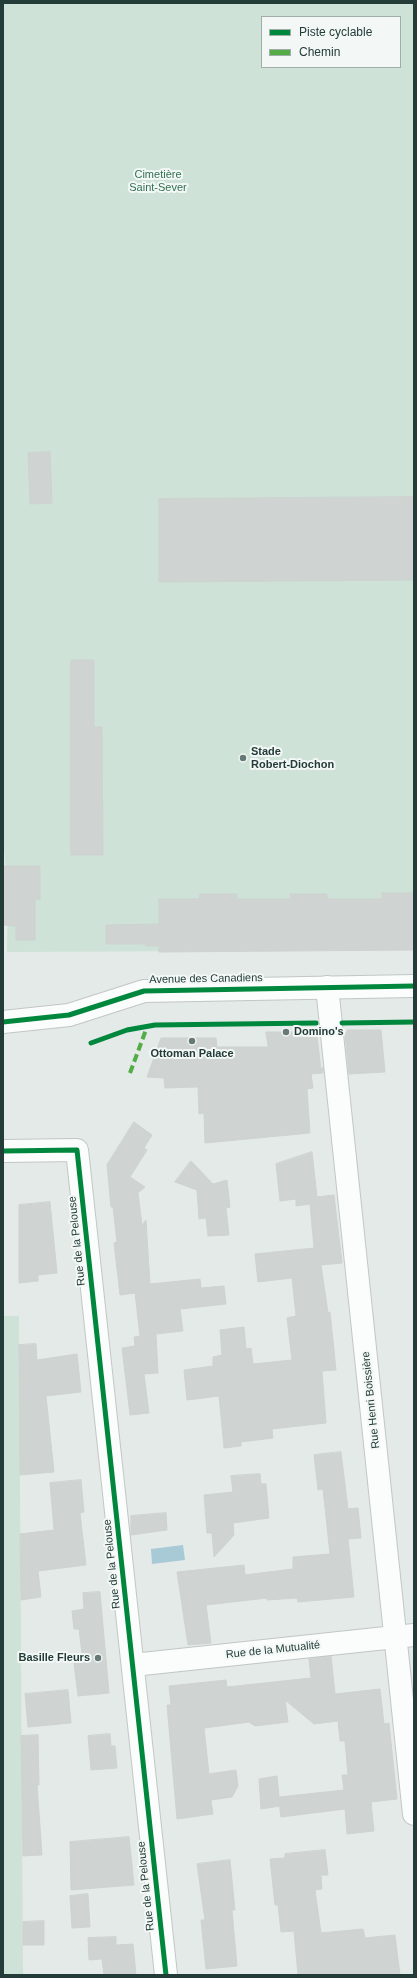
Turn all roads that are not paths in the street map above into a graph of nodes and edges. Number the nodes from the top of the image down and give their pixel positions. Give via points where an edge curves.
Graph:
1 (414, 986) edge
2 (327, 987) junction
3 (3, 1022) edge
4 (3, 1151) edge
5 (405, 1636) edge
6 (133, 1665) junction
7 (414, 1814) edge
8 (166, 1975) edge

1 - 2 street, Avenue des Canadiens
2 - 3 street, Avenue des Canadiens via 144,990 69,1015
2 - 5 street, Rue Henri Boissière
4 - 6 street, Rue de la Pelouse via 76,1150
5 - 6 street, Rue de la Mutualité
5 - 7 street, Rue Henri Boissière
6 - 8 street, Rue de la Pelouse

